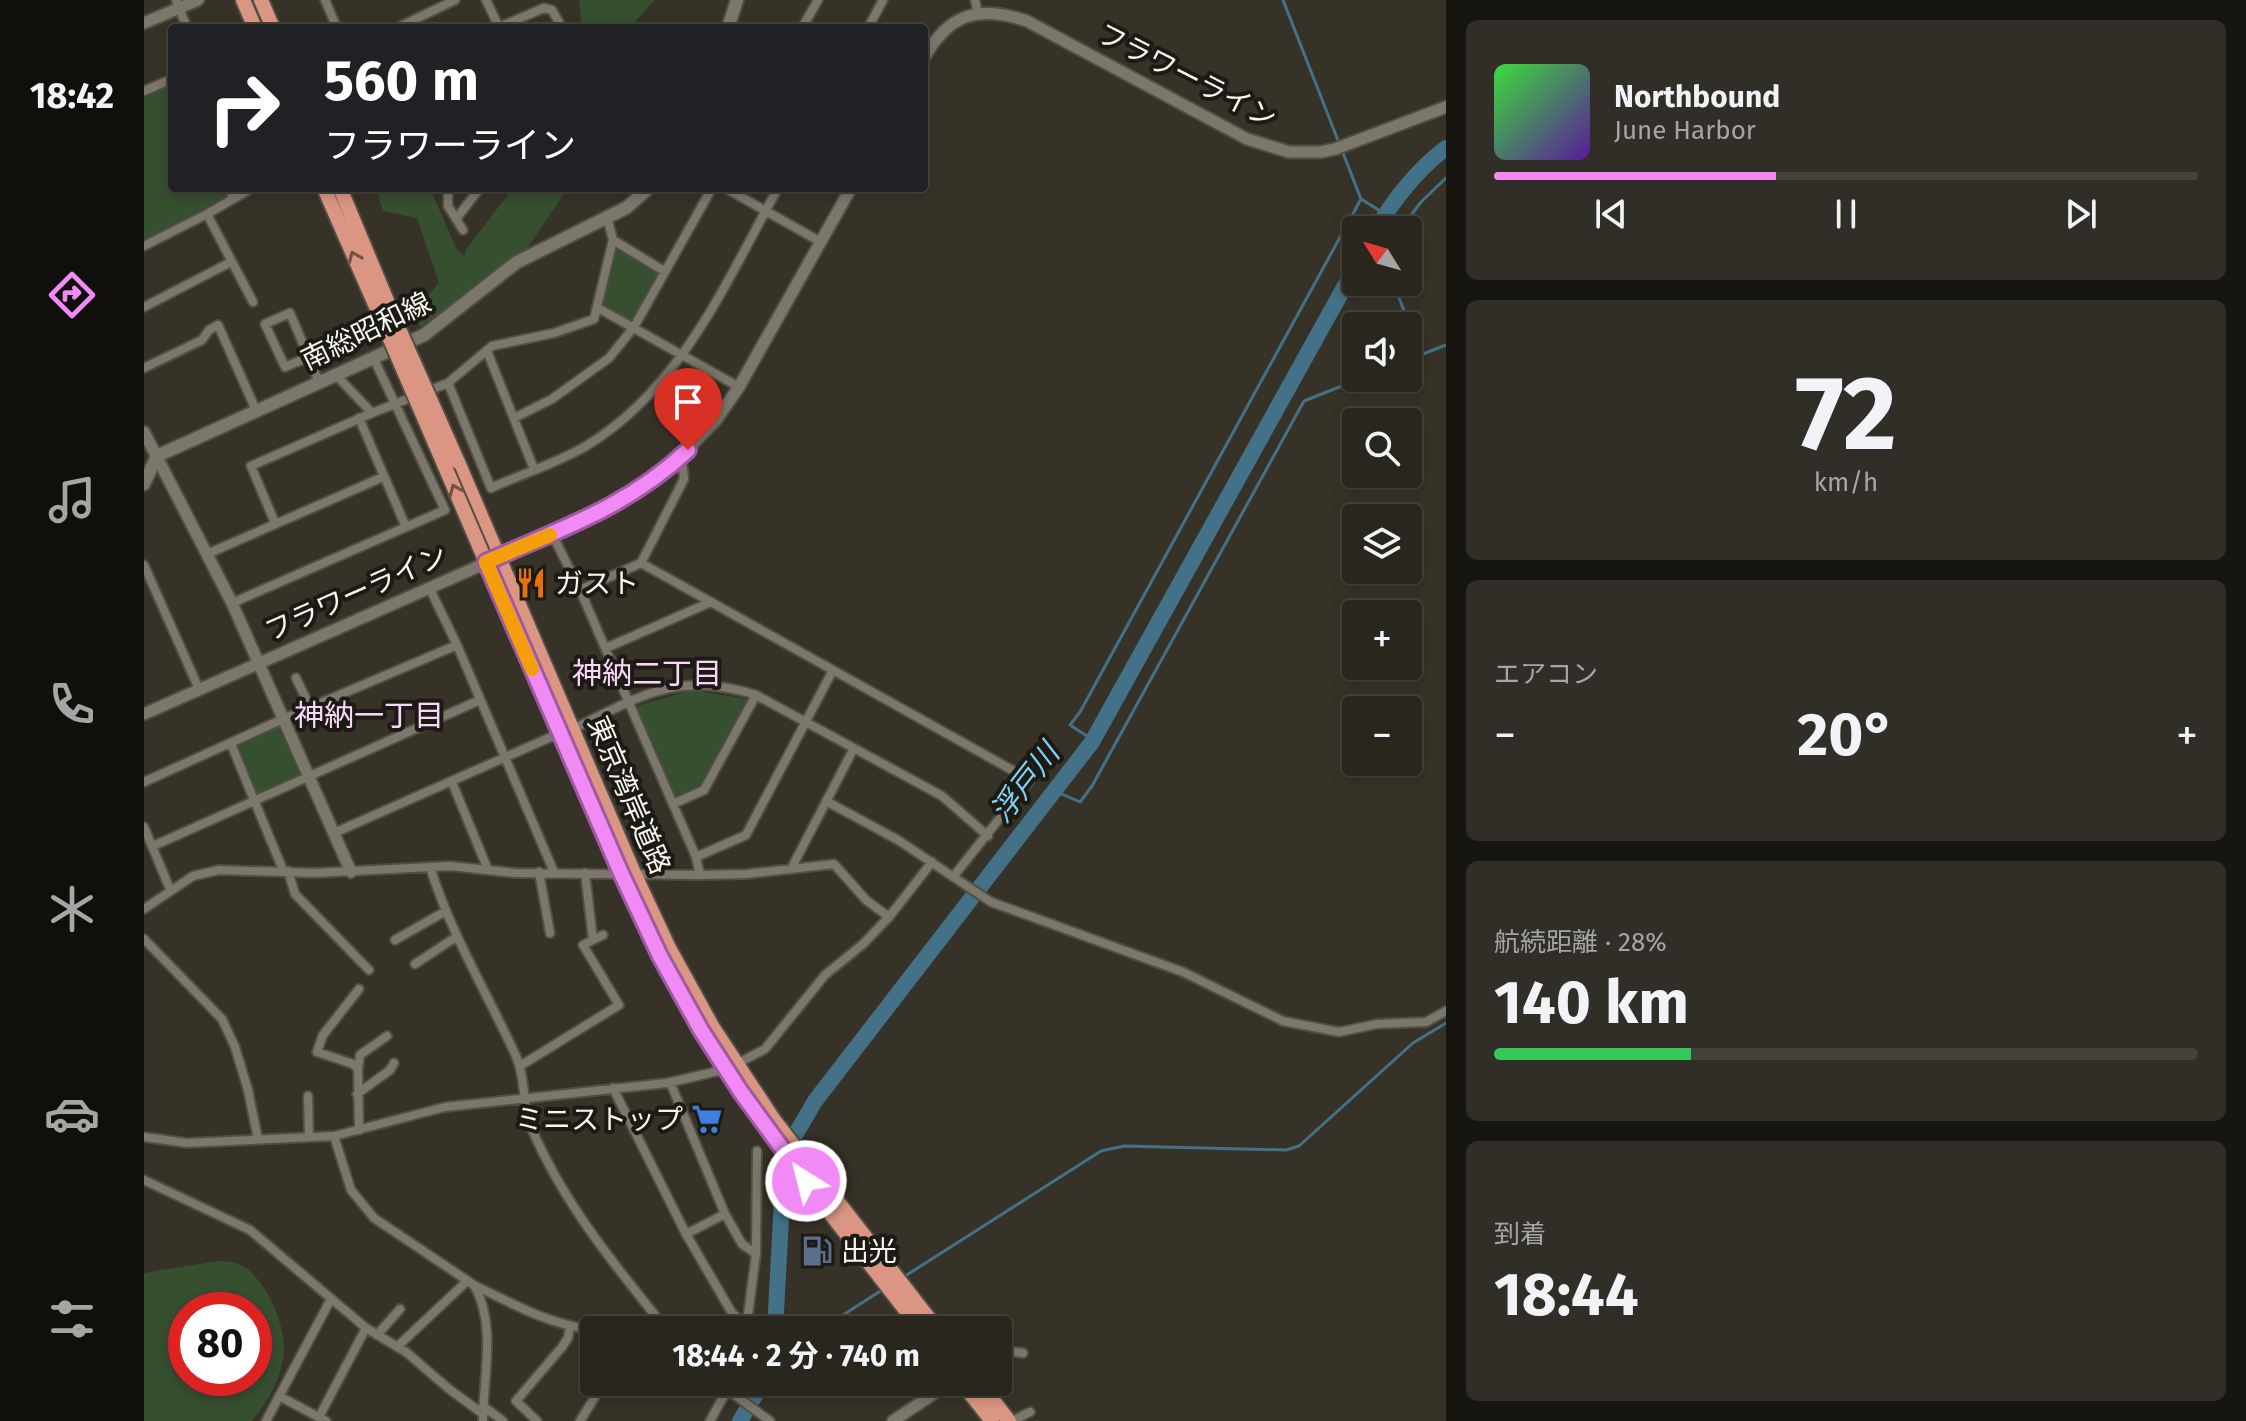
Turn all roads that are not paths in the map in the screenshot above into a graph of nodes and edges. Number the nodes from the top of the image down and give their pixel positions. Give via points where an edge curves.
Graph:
1 (198, 0) edge
2 (243, 0) edge
3 (261, 0) edge
4 (455, 0) edge
5 (486, 0) edge
6 (737, 0) edge
7 (818, 0) edge
8 (883, 0) edge
9 (975, 0) edge
10 (329, 1) edge
11 (178, 4) edge
12 (978, 14) junction
13 (144, 23) edge
14 (186, 24) edge
15 (253, 24) edge
16 (271, 24) edge
17 (336, 24) edge
18 (405, 24) edge
19 (497, 24) edge
20 (505, 24) edge
21 (560, 24) edge
22 (731, 24) edge
23 (804, 24) edge
24 (870, 24) edge
25 (928, 53) edge
26 (168, 81) edge
27 (144, 91) edge
28 (1446, 107) edge
29 (232, 192) edge
30 (245, 192) edge
31 (326, 192) edge
32 (341, 192) edge
33 (448, 192) edge
34 (477, 192) edge
35 (644, 192) edge
36 (710, 192) edge
37 (732, 192) edge
38 (776, 192) edge
39 (849, 192) edge
40 (231, 200) junction
41 (765, 211) junction
42 (207, 214) junction
43 (607, 217) junction
44 (456, 219) junction
45 (463, 230) dead end
46 (613, 240) junction
47 (821, 242) junction
48 (144, 246) edge
49 (231, 262) junction
50 (664, 271) junction
51 (253, 302) dead end
52 (144, 307) edge
53 (598, 308) junction
54 (390, 323) junction
55 (634, 327) junction
56 (487, 351) junction
57 (684, 355) junction
58 (309, 357) junction
59 (374, 359) junction
60 (144, 368) edge
61 (336, 375) junction
62 (319, 382) junction
63 (448, 383) junction
64 (739, 387) junction
65 (397, 404) junction
66 (256, 410) junction
67 (372, 413) junction
68 (359, 418) junction
69 (514, 418) junction
70 (144, 432) edge
71 (157, 456) junction
72 (676, 461) junction
73 (534, 469) junction
74 (383, 477) junction
75 (144, 484) edge
76 (275, 523) junction
77 (406, 527) junction
78 (552, 534) junction
79 (207, 554) junction
80 (492, 559) junction
81 (641, 563) junction
82 (144, 565) edge
83 (429, 587) junction
84 (580, 590) junction
85 (711, 602) junction
86 (232, 603) junction
87 (457, 645) junction
88 (606, 648) junction
89 (259, 662) junction
90 (833, 670) junction
91 (296, 678) dead end
92 (199, 689) junction
93 (756, 695) junction
94 (480, 700) junction
95 (629, 702) junction
96 (310, 707) junction
97 (144, 714) edge
98 (283, 719) junction
99 (804, 721) junction
100 (566, 731) junction
101 (231, 744) junction
102 (853, 750) junction
103 (505, 758) junction
104 (308, 776) junction
105 (144, 782) edge
106 (452, 782) junction
107 (253, 800) junction
108 (826, 801) junction
109 (673, 804) junction
110 (144, 827) edge
111 (334, 833) junction
112 (988, 836) junction
113 (153, 846) junction
114 (696, 857) junction
115 (932, 862) junction
116 (430, 867) junction
117 (791, 869) junction
118 (286, 870) junction
119 (488, 870) junction
120 (351, 872) junction
121 (539, 872) junction
122 (554, 872) junction
123 (585, 873) junction
124 (627, 873) junction
125 (700, 875) junction
126 (956, 879) junction
127 (170, 889) junction
128 (144, 909) edge
129 (444, 912) junction
130 (889, 917) junction
131 (550, 933) dead end
132 (603, 935) dead end
133 (456, 937) junction
134 (144, 939) edge
135 (395, 940) dead end
136 (593, 940) junction
137 (415, 964) dead end
138 (369, 970) dead end
139 (359, 989) dead end
140 (1446, 1011) edge
141 (387, 1036) dead end
142 (394, 1063) dead end
143 (520, 1066) junction
144 (732, 1067) junction
145 (358, 1069) junction
146 (670, 1082) junction
147 (613, 1088) junction
148 (357, 1094) junction
149 (308, 1096) dead end
150 (525, 1096) junction
151 (359, 1130) junction
152 (309, 1136) junction
153 (334, 1136) junction
154 (144, 1137) edge
155 (258, 1139) junction
156 (757, 1151) dead end
157 (144, 1180) edge
158 (725, 1214) junction
159 (686, 1234) junction
160 (756, 1254) junction
161 (470, 1283) junction
162 (331, 1299) junction
163 (400, 1309) dead end
164 (656, 1316) edge
165 (735, 1316) edge
166 (748, 1316) edge
167 (910, 1316) edge
168 (927, 1316) edge
169 (570, 1327) junction
170 (366, 1328) junction
171 (580, 1328) edge
172 (377, 1335) junction
173 (397, 1347) junction
174 (1012, 1352) edge
175 (1023, 1353) dead end
176 (279, 1396) junction
177 (595, 1396) edge
178 (718, 1396) edge
179 (736, 1396) edge
180 (930, 1396) edge
181 (972, 1396) edge
182 (992, 1396) edge
183 (1030, 1412) dead end
184 (483, 1414) edge
185 (323, 1419) edge
186 (768, 1420) edge
187 (1013, 1420) edge
188 (266, 1421) edge
189 (503, 1421) edge
190 (537, 1421) edge
191 (580, 1421) edge
192 (710, 1421) edge
193 (893, 1421) edge
194 (992, 1421) edge

1 - 11 street
2 - 15 highway
3 - 16 highway
4 - 18 street
5 - 19 street
6 - 22 main road
7 - 23 street
8 - 24 street
9 - 12 street
10 - 17 street
11 - 13 street
11 - 14 street
12 - 25 street via 946,28
12 - 28 street, フラワーライン via 1002,13 1027,21 1247,139 1289,152 1335,149
20 - 21 street via 544,8 552,10
26 - 27 street
29 - 40 street
30 - 40 street
54 -> 31 highway, 東京湾岸道路
32 - 54 highway, 東京湾岸道路
33 - 44 street
34 - 44 street
35 - 43 main road, 南総昭和線
36 - 50 street
37 - 41 street
38 - 41 street
39 - 47 street, フラワーライン
40 - 42 street
41 - 47 street
41 - 57 street
42 - 48 street
42 - 49 street
43 - 46 street
43 - 59 main road, 南総昭和線 via 517,262 440,324
44 - 45 street
46 - 50 street
46 - 53 street
47 - 64 street, フラワーライン
49 - 51 street
49 - 52 street
50 - 55 street
53 - 55 street
53 - 56 street via 594,319
54 - 80 highway, 東京湾岸道路, bridge
55 - 57 street
55 - 69 street via 609,358 552,399
56 - 63 street
56 - 69 street
57 - 64 street
57 - 73 street via 658,389 615,427 584,448
58 - 58 street via 290,313 265,324 285,367
58 - 62 street
59 - 61 main road, 南総昭和線
59 - 65 street
60 - 66 street via 202,340 218,325
61 - 62 main road, 南総昭和線
61 - 67 street
62 - 66 main road, 南総昭和線
63 - 65 street
63 - 73 street via 491,488
64 - 72 street, フラワーライン
65 - 67 street
65 - 77 street via 445,510
66 - 71 main road, 南総昭和線
67 - 68 street
68 - 74 street
68 - 76 street via 251,466
69 - 73 street
70 - 71 street
71 - 75 main road
71 - 79 street
72 - 78 street, フラワーライン via 628,497
72 - 81 street via 684,479
74 - 76 street
74 - 77 street
76 - 79 street
77 - 86 street
78 - 80 street, フラワーライン
78 - 84 street
79 - 86 street
80 - 83 street, フラワーライン
80 - 100 highway, 東京湾岸道路
81 - 84 street
81 - 85 street
82 - 92 street
83 - 87 street
83 - 89 street, フラワーライン
84 - 88 street
85 - 88 street
85 - 90 street
86 - 89 street
87 - 94 street
87 - 96 street
88 - 95 street
89 - 92 street, フラワーライン
89 - 98 street
90 - 99 street
90 - 112 street via 1030,780
91 - 96 street
92 - 97 street, フラワーライン
93 - 95 street via 728,686 692,684 656,690
93 - 99 street
93 - 109 street via 704,790
94 - 103 street
94 - 104 street
95 - 100 street
95 - 109 street
96 - 98 street
98 - 101 street
98 - 104 street
99 - 102 street
99 - 114 street via 746,835
100 - 103 street
100 - 124 highway, 東京湾岸道路
101 - 105 street
101 - 107 street
102 - 108 street
102 - 112 street via 942,796
103 - 106 street
103 - 122 street
104 - 107 street
104 - 111 street
106 - 111 street
106 - 119 street
107 - 113 street
107 - 118 street
108 - 115 street
108 - 117 street
109 - 114 street
110 - 113 street
111 - 120 street
112 - 126 street
113 - 127 street
114 - 125 street
115 - 126 street
115 - 130 street
116 - 119 street
116 - 120 street
116 - 129 street
117 - 125 street
117 - 130 street via 834,864
118 - 120 street
118 - 127 street via 219,870
118 - 138 street via 295,894
119 - 121 street
121 - 122 street
121 - 131 street
122 - 123 street
123 - 124 street
123 - 136 street
124 - 125 street
124 - 144 highway, 東京湾岸道路
126 - 140 street via 991,902 1183,972 1283,1021 1339,1032 1426,1022
127 - 128 street
129 - 133 street
129 - 135 street
130 - 144 street via 825,975 765,1049
132 - 136 street
133 - 137 street
133 - 143 street
134 - 155 street via 222,1019 244,1075
136 - 143 street via 583,945 619,1005
139 - 145 street via 323,1035 317,1052
141 - 145 street via 360,1055
142 - 148 street
143 - 150 street
144 - 146 street
144 - 167 highway, 東京湾岸道路 via 806,1181
144 - 168 highway, 東京湾岸道路
145 - 148 street
146 - 147 street
146 - 158 street
147 - 150 street
147 - 159 street
148 - 151 street
149 - 152 street
150 - 151 street via 445,1107
150 - 164 street via 529,1124 585,1225
151 - 153 street
152 - 153 street
152 - 155 street
153 - 161 street via 351,1190 374,1218
154 - 155 street via 187,1143
156 - 160 street
157 - 162 street via 250,1230
158 - 159 street
158 - 160 street via 742,1244
159 - 165 street
160 - 166 street
161 - 169 street
161 - 173 street
161 - 184 street via 482,1298 487,1326
162 - 170 street
162 - 176 street
163 - 172 street
169 - 171 street
169 - 190 street via 562,1347 516,1401
170 - 172 street
170 - 185 street
172 - 173 street
173 - 184 street
174 - 175 street
176 - 185 street
176 - 188 street
177 - 191 street
178 - 192 street
179 - 186 street
180 - 193 street
181 - 194 highway
182 - 187 highway
183 - 187 street
184 - 189 street

